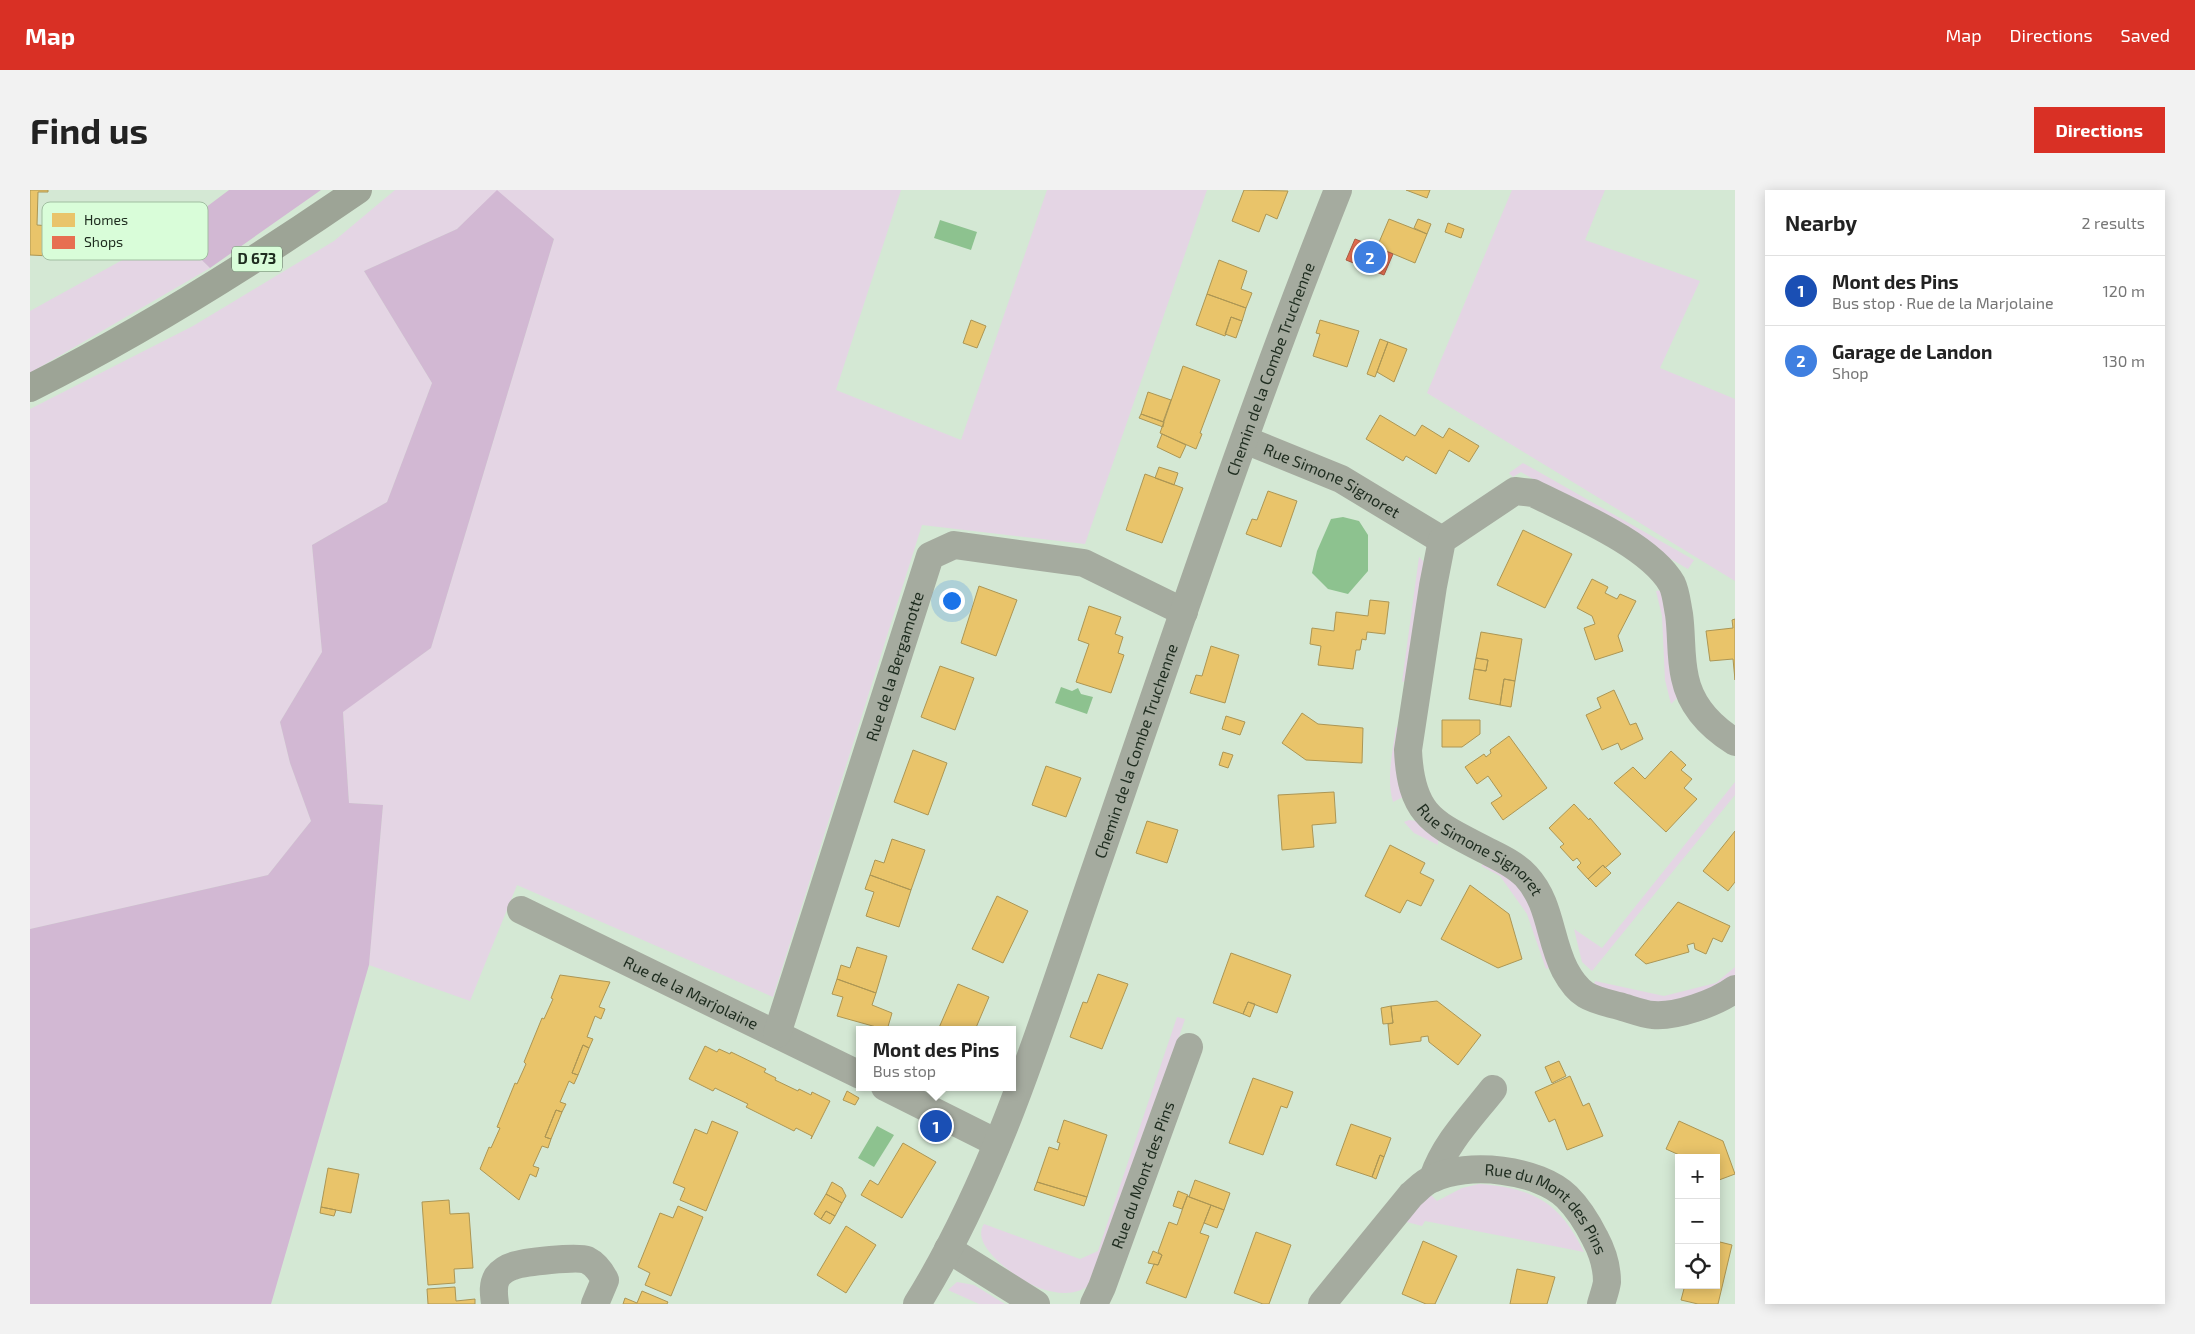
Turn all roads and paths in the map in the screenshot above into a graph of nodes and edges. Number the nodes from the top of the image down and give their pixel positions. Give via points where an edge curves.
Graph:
1 (358, 190) edge
2 (1338, 190) edge
3 (30, 388) edge
4 (1245, 440) junction
5 (1442, 540) junction
6 (1184, 612) junction
7 (1735, 742) edge
8 (521, 910) dead end
9 (1735, 989) edge
10 (777, 1034) junction
11 (1189, 1047) dead end
12 (856, 1073) edge
13 (1493, 1089) dead end
14 (893, 1091) edge
15 (997, 1143) junction
16 (1433, 1178) junction
17 (948, 1249) junction
18 (495, 1304) edge
19 (595, 1304) edge
20 (917, 1304) edge
21 (1036, 1304) edge
22 (1094, 1304) edge
23 (1322, 1304) edge
24 (1602, 1304) edge

1 - 3 main road, D 673 via 198,296
2 - 4 street, Chemin de la Combe Truchenne
4 - 5 street, Rue Simone Signoret via 1341,479
4 - 6 street, Chemin de la Combe Truchenne
5 - 7 street via 1516,491 1524,491 1590,521 1658,565 1673,585 1684,678 1689,691 1696,706 1716,730
5 - 9 street, Rue Simone Signoret via 1408,750 1411,778 1420,805 1444,828 1525,874 1545,906 1565,970 1587,997 1653,1014 1679,1012
6 - 10 street, Rue de la Bergamotte via 1084,563 954,544 930,556
6 - 15 street, Chemin de la Combe Truchenne via 1049,1004
8 - 10 street, Rue de la Marjolaine
10 - 12 street, Rue de la Marjolaine
11 - 22 street, Rue du Mont des Pins
13 - 16 street via 1451,1141 1438,1162
14 - 15 street
15 - 17 street, Chemin de la Combe Truchenne
16 - 23 street, Rue du Mont des Pins via 1411,1195
16 - 24 street, Rue du Mont des Pins via 1463,1171 1498,1169 1530,1176 1566,1196 1589,1226 1602,1251 1607,1282
17 - 20 street, Chemin de la Combe Truchenne
17 - 21 street
18 - 19 street via 493,1288 503,1270 518,1264 575,1258 596,1266 604,1280

